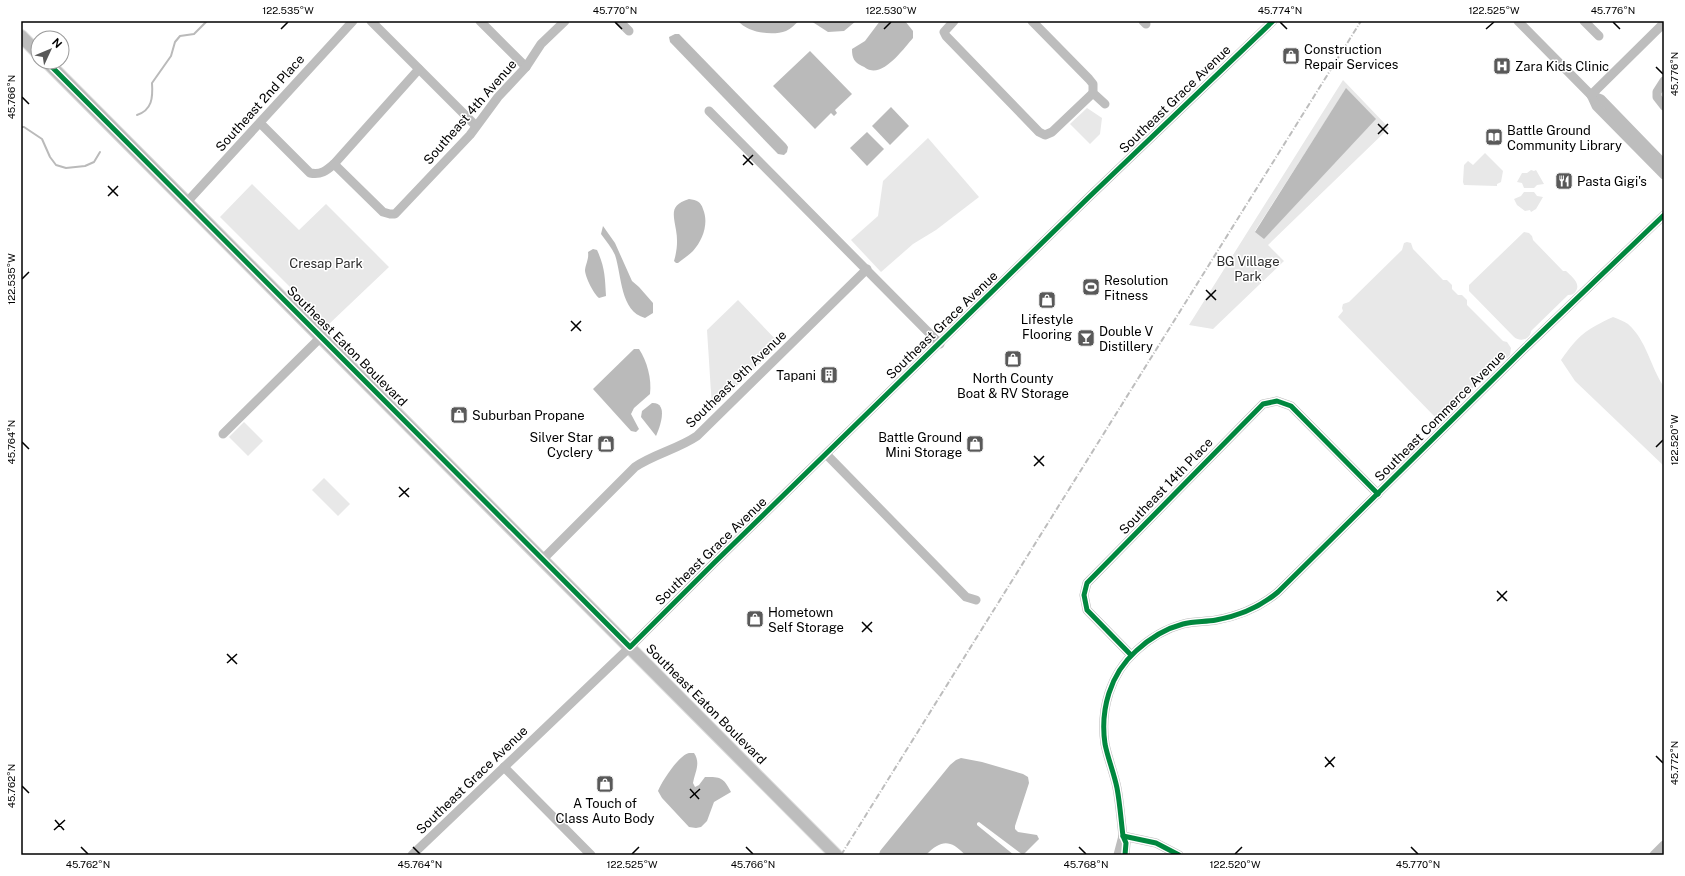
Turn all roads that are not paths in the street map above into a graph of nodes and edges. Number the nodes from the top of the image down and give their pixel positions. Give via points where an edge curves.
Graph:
1 (353, 21) edge
2 (371, 21) edge
3 (480, 21) edge
4 (565, 21) edge
5 (619, 21) edge
6 (954, 21) edge
7 (1032, 21) edge
8 (1273, 21) edge
9 (1518, 21) edge
10 (1584, 21) edge
11 (1664, 23) edge
12 (629, 31) dead end
13 (21, 36) edge
14 (1599, 36) dead end
15 (30, 45) edge
16 (526, 67) junction
17 (419, 69) junction
18 (55, 70) edge
19 (1664, 81) edge
20 (1093, 93) junction
21 (1591, 95) junction
22 (1105, 104) dead end
23 (1664, 106) edge
24 (709, 112) dead end
25 (260, 123) junction
26 (476, 126) junction
27 (334, 164) junction
28 (1664, 164) edge
29 (1664, 175) edge
30 (187, 202) junction
31 (1664, 215) edge
32 (866, 269) junction
33 (321, 336) junction
34 (940, 344) junction
35 (223, 434) dead end
36 (826, 454) junction
37 (1378, 494) junction
38 (542, 559) junction
39 (976, 600) dead end
40 (630, 647) junction
41 (1131, 655) junction
42 (504, 767) junction
43 (1122, 836) junction
44 (1664, 845) edge
45 (412, 855) edge
46 (591, 855) edge
47 (836, 855) edge
48 (1118, 855) edge
49 (1125, 855) edge
50 (1179, 855) edge
51 (1654, 855) edge

1 - 25 street, Southeast 2nd Place
2 - 17 street
3 - 16 street
4 - 16 street, Southeast 4th Avenue via 541,44
5 - 12 street
6 - 20 street via 944,32 946,36 1039,132 1052,132
7 - 20 street via 1089,79 1093,84
8 - 34 street, Southeast Grace Avenue
9 - 21 street
10 - 14 street
11 - 21 street
13 - 15 main road
16 - 26 street, Southeast 4th Avenue
17 - 26 street
17 - 27 street
18 - 30 main road, Southeast Eaton Boulevard
19 - 23 street via 1657,92 1657,97
20 - 22 street
21 - 28 street via 1601,100
21 - 29 street via 1596,106
24 - 32 street
25 - 27 street via 310,172 318,174
25 - 30 street, Southeast 2nd Place
26 - 27 street, Southeast 4th Avenue via 395,214 383,212
30 - 33 main road, Southeast Eaton Boulevard
31 - 37 street, Southeast Commerce Avenue
32 - 34 street
32 - 38 street, Southeast 9th Avenue via 697,436 635,467
33 - 35 street
33 - 38 main road, Southeast Eaton Boulevard
34 - 36 street, Southeast Grace Avenue
36 - 39 street via 966,596
36 - 40 street, Southeast Grace Avenue
37 - 41 street, Southeast Commerce Avenue via 1287,584 1256,608 1216,620 1174,626 1152,637
37 - 41 street, Southeast 14th Place via 1291,406 1283,402 1265,403 1091,578 1086,586 1085,604 1089,612
38 - 40 main road, Southeast Eaton Boulevard
40 - 42 street, Southeast Grace Avenue
40 - 47 main road, Southeast Eaton Boulevard
41 - 43 street, Southeast Commerce Avenue via 1118,671 1111,686 1104,719 1105,745 1119,800
42 - 45 street, Southeast Grace Avenue
42 - 46 street
43 - 48 street, Southeast Commerce Avenue
43 - 49 street, Southeast Commerce Avenue via 1126,843
43 - 50 street via 1156,843
44 - 51 street

